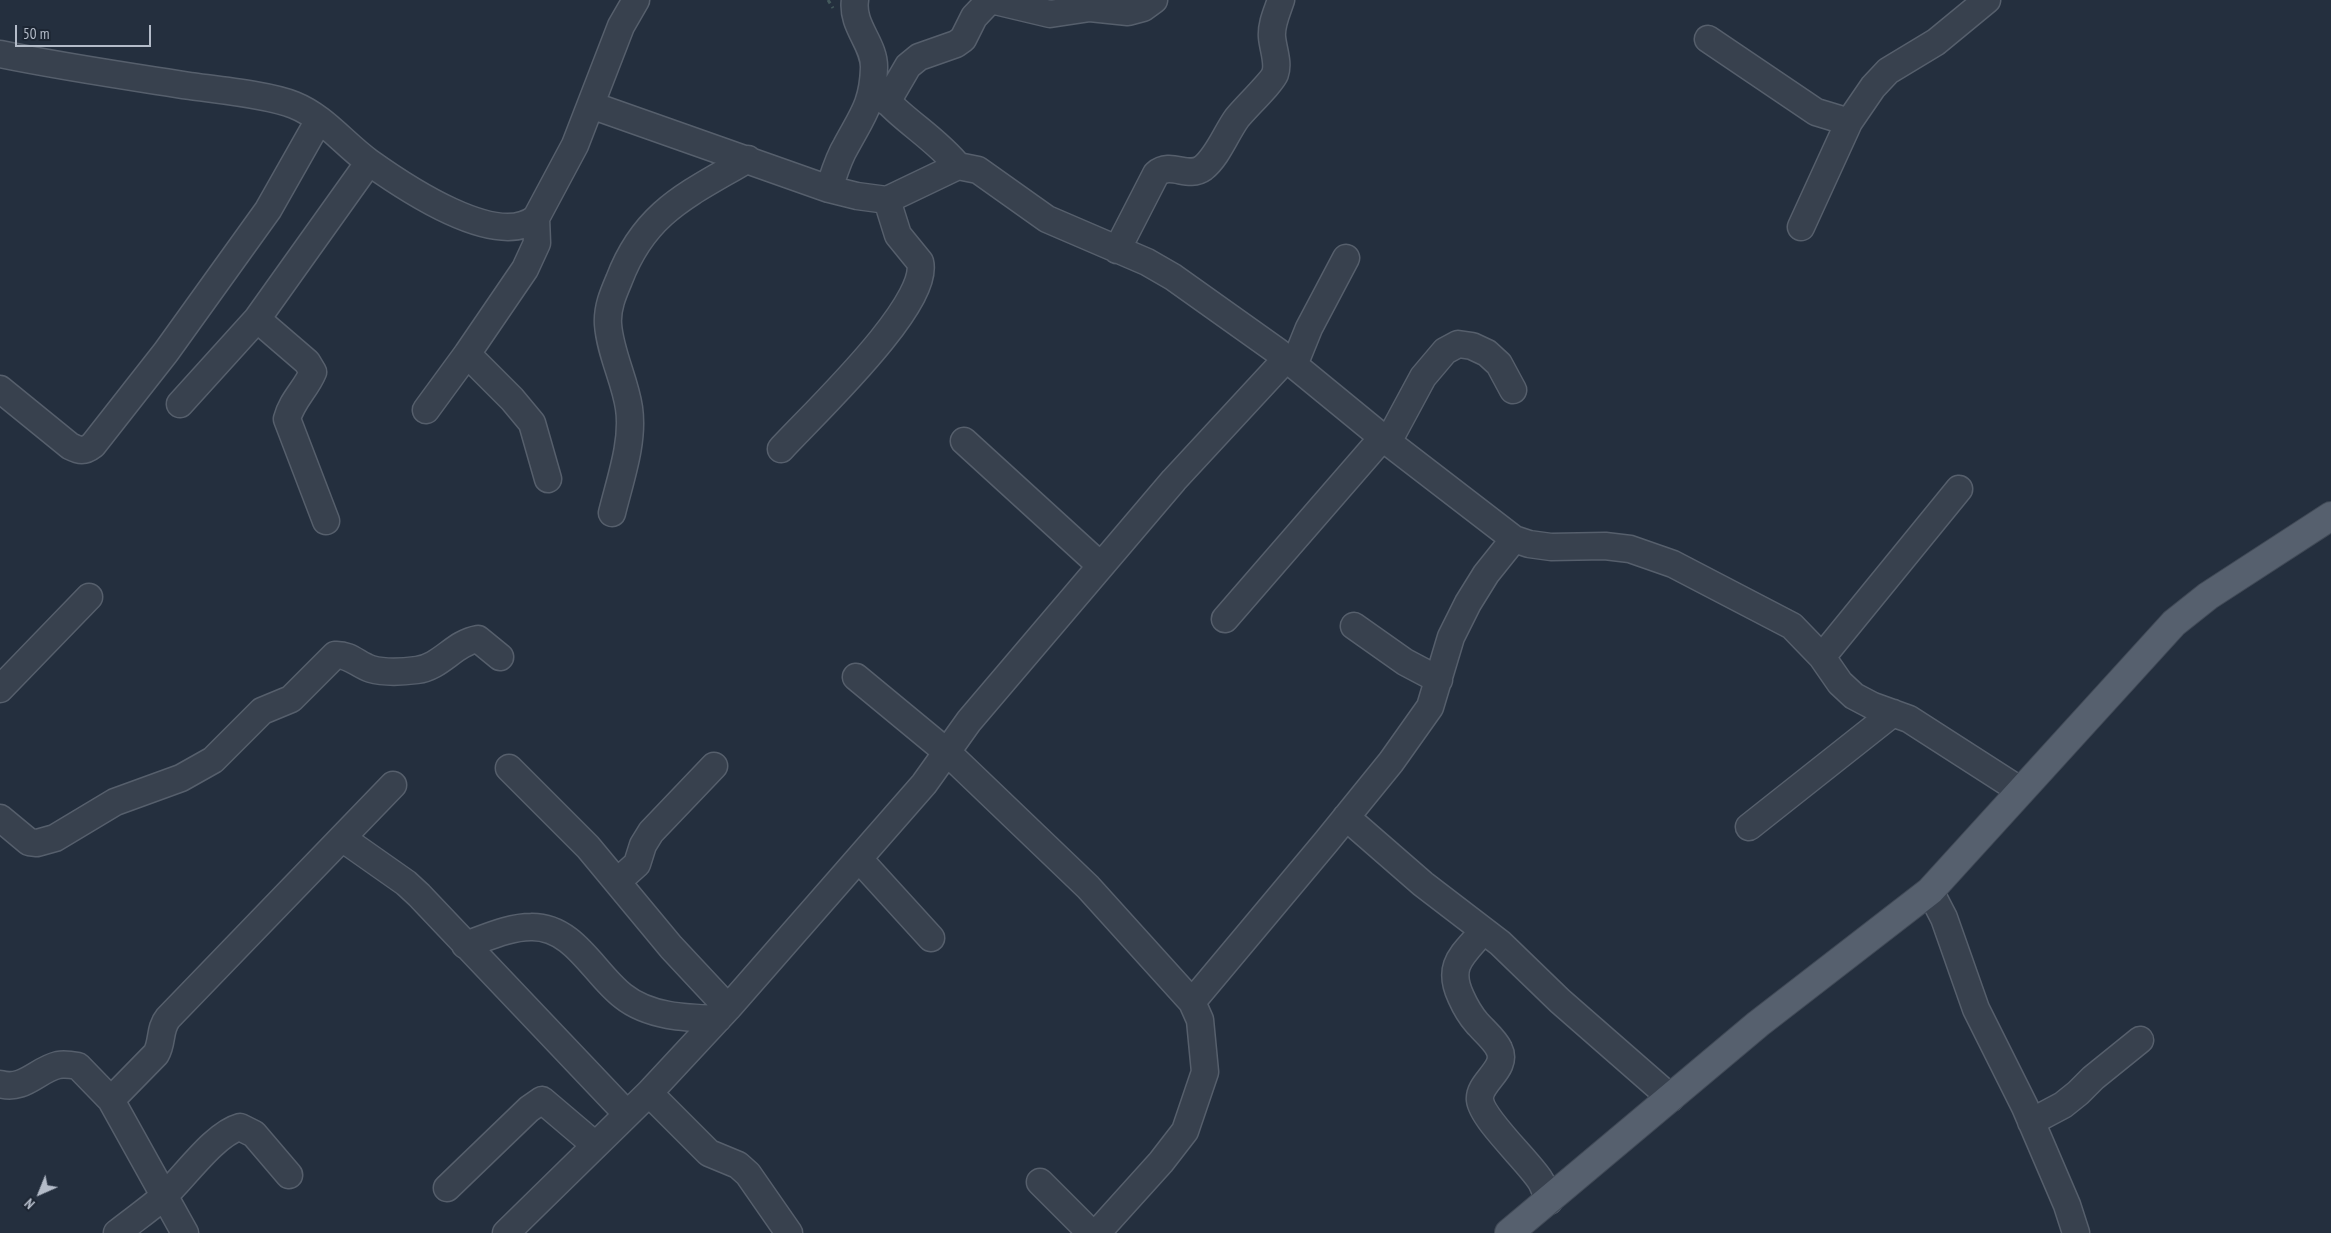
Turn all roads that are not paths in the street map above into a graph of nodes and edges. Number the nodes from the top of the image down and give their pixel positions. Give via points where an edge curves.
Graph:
1 (636, 0) edge
2 (856, 0) edge
3 (990, 0) edge
4 (1154, 0) edge
5 (1282, 0) edge
6 (1987, 0) edge
7 (1708, 39) dead end
8 (0, 54) edge
9 (880, 93) junction
10 (591, 105) junction
11 (319, 120) junction
12 (1849, 122) junction
13 (748, 159) junction
14 (369, 162) junction
15 (958, 166) junction
16 (829, 189) junction
17 (887, 200) junction
18 (536, 218) junction
19 (1801, 227) dead end
20 (1118, 250) junction
21 (1346, 258) dead end
22 (257, 318) junction
23 (467, 354) junction
24 (1290, 362) junction
25 (0, 389) edge
26 (1513, 390) dead end
27 (180, 404) dead end
28 (426, 410) dead end
29 (1386, 439) junction
30 (964, 441) dead end
31 (781, 450) dead end
32 (548, 479) dead end
33 (1959, 489) dead end
34 (612, 513) dead end
35 (2331, 516) edge
36 (326, 521) dead end
37 (1514, 540) junction
38 (1101, 566) junction
39 (89, 597) dead end
40 (1225, 619) dead end
41 (1354, 626) dead end
42 (1822, 657) junction
43 (500, 658) dead end
44 (856, 677) dead end
45 (1439, 680) junction
46 (0, 689) edge
47 (1893, 713) junction
48 (948, 752) junction
49 (714, 766) dead end
50 (509, 768) dead end
51 (393, 785) dead end
52 (2021, 791) junction
53 (1346, 817) junction
54 (0, 818) edge
55 (1749, 827) dead end
56 (342, 838) junction
57 (858, 859) junction
58 (618, 881) junction
59 (1930, 891) junction
60 (1483, 931) junction
61 (931, 938) dead end
62 (465, 945) junction
63 (1192, 1002) junction
64 (723, 1013) junction
65 (2140, 1040) dead end
66 (0, 1084) edge
67 (649, 1093) junction
68 (1671, 1098) junction
69 (111, 1100) junction
70 (627, 1114) junction
71 (2032, 1122) junction
72 (594, 1145) junction
73 (289, 1175) dead end
74 (1040, 1182) dead end
75 (448, 1188) dead end
76 (163, 1196) junction
77 (1549, 1201) junction
78 (116, 1233) edge
79 (185, 1233) edge
80 (506, 1233) edge
81 (788, 1233) edge
82 (1091, 1233) edge
83 (1097, 1233) edge
84 (1509, 1233) edge
85 (2076, 1233) edge

1 - 10 street via 621,26
2 - 9 street via 855,18 873,57
3 - 4 street via 1050,14 1090,8 1128,12 1143,8
3 - 9 street via 974,17 963,39 919,57
5 - 20 street via 1274,18 1272,35 1276,64 1272,79 1237,118 1208,164 1192,172 1168,168 1156,174
6 - 12 street via 1936,42 1888,71
7 - 12 street via 1816,112
8 - 11 street via 61,67 266,99 294,105
9 - 15 street
9 - 16 street via 870,101 862,122 840,158
10 - 13 street
10 - 18 street via 575,145
11 - 14 street
11 - 25 street via 268,210 166,352 93,445 80,451 70,446
12 - 19 street
13 - 16 street
13 - 34 street via 685,194 666,209 648,227 615,289 609,305 608,324 629,409 628,446
14 - 18 street via 455,214 493,226 513,228
14 - 22 street
15 - 17 street
15 - 20 street via 978,170 1046,219
16 - 17 street
17 - 31 street via 898,235 920,262 919,282 909,302 865,361
18 - 23 street via 537,243 525,269
20 - 24 street via 1173,277
21 - 24 street
22 - 27 street
22 - 36 street via 307,362 313,372 308,384 291,404 287,419
23 - 28 street
23 - 32 street via 532,423
24 - 29 street
24 - 38 street via 1174,480
26 - 29 street via 1499,364 1487,353 1458,344 1445,351 1423,377
29 - 37 street
29 - 40 street
30 - 38 street
33 - 42 street
35 - 52 main road via 2208,596 2174,623
37 - 42 street via 1551,547 1605,546 1653,556 1786,623
37 - 45 street via 1486,574 1468,603 1451,637
38 - 48 street via 969,721
39 - 46 street
41 - 45 street via 1405,662
42 - 47 street via 1840,683 1854,696
43 - 54 street via 478,639 470,640 438,663 416,670 387,672 335,655 291,699 262,711 213,760 181,778 115,802 55,838 37,843 17,834
44 - 48 street
45 - 53 street via 1430,707
47 - 52 street via 1909,719
47 - 55 street
48 - 57 street
48 - 63 street via 1088,887
49 - 58 street via 651,832 636,864
50 - 58 street
51 - 56 street
52 - 59 main road
53 - 60 street
53 - 63 street
56 - 62 street via 406,882
56 - 69 street via 168,1018 161,1030 156,1054
57 - 61 street
57 - 64 street
58 - 64 street
59 - 68 main road via 1758,1024
59 - 71 street via 1944,918 1976,1009
60 - 68 street
60 - 77 street via 1454,971 1454,983 1474,1019 1500,1049 1496,1071 1481,1090 1480,1102 1540,1180
62 - 64 street via 516,928 545,928 559,933 623,996 641,1007 669,1015
62 - 70 street via 529,1008
63 - 83 street via 1200,1020 1205,1072 1185,1131
64 - 67 street
65 - 71 street via 2078,1093
66 - 69 street via 9,1087 22,1084 59,1065 78,1066
67 - 70 street
67 - 81 street via 709,1153 748,1174
68 - 77 main road
69 - 76 street
70 - 72 street
71 - 85 street
72 - 75 street via 542,1100
72 - 80 street
73 - 76 street via 254,1134 240,1127 232,1129 198,1159
74 - 82 street
76 - 78 street
76 - 79 street
77 - 84 main road

